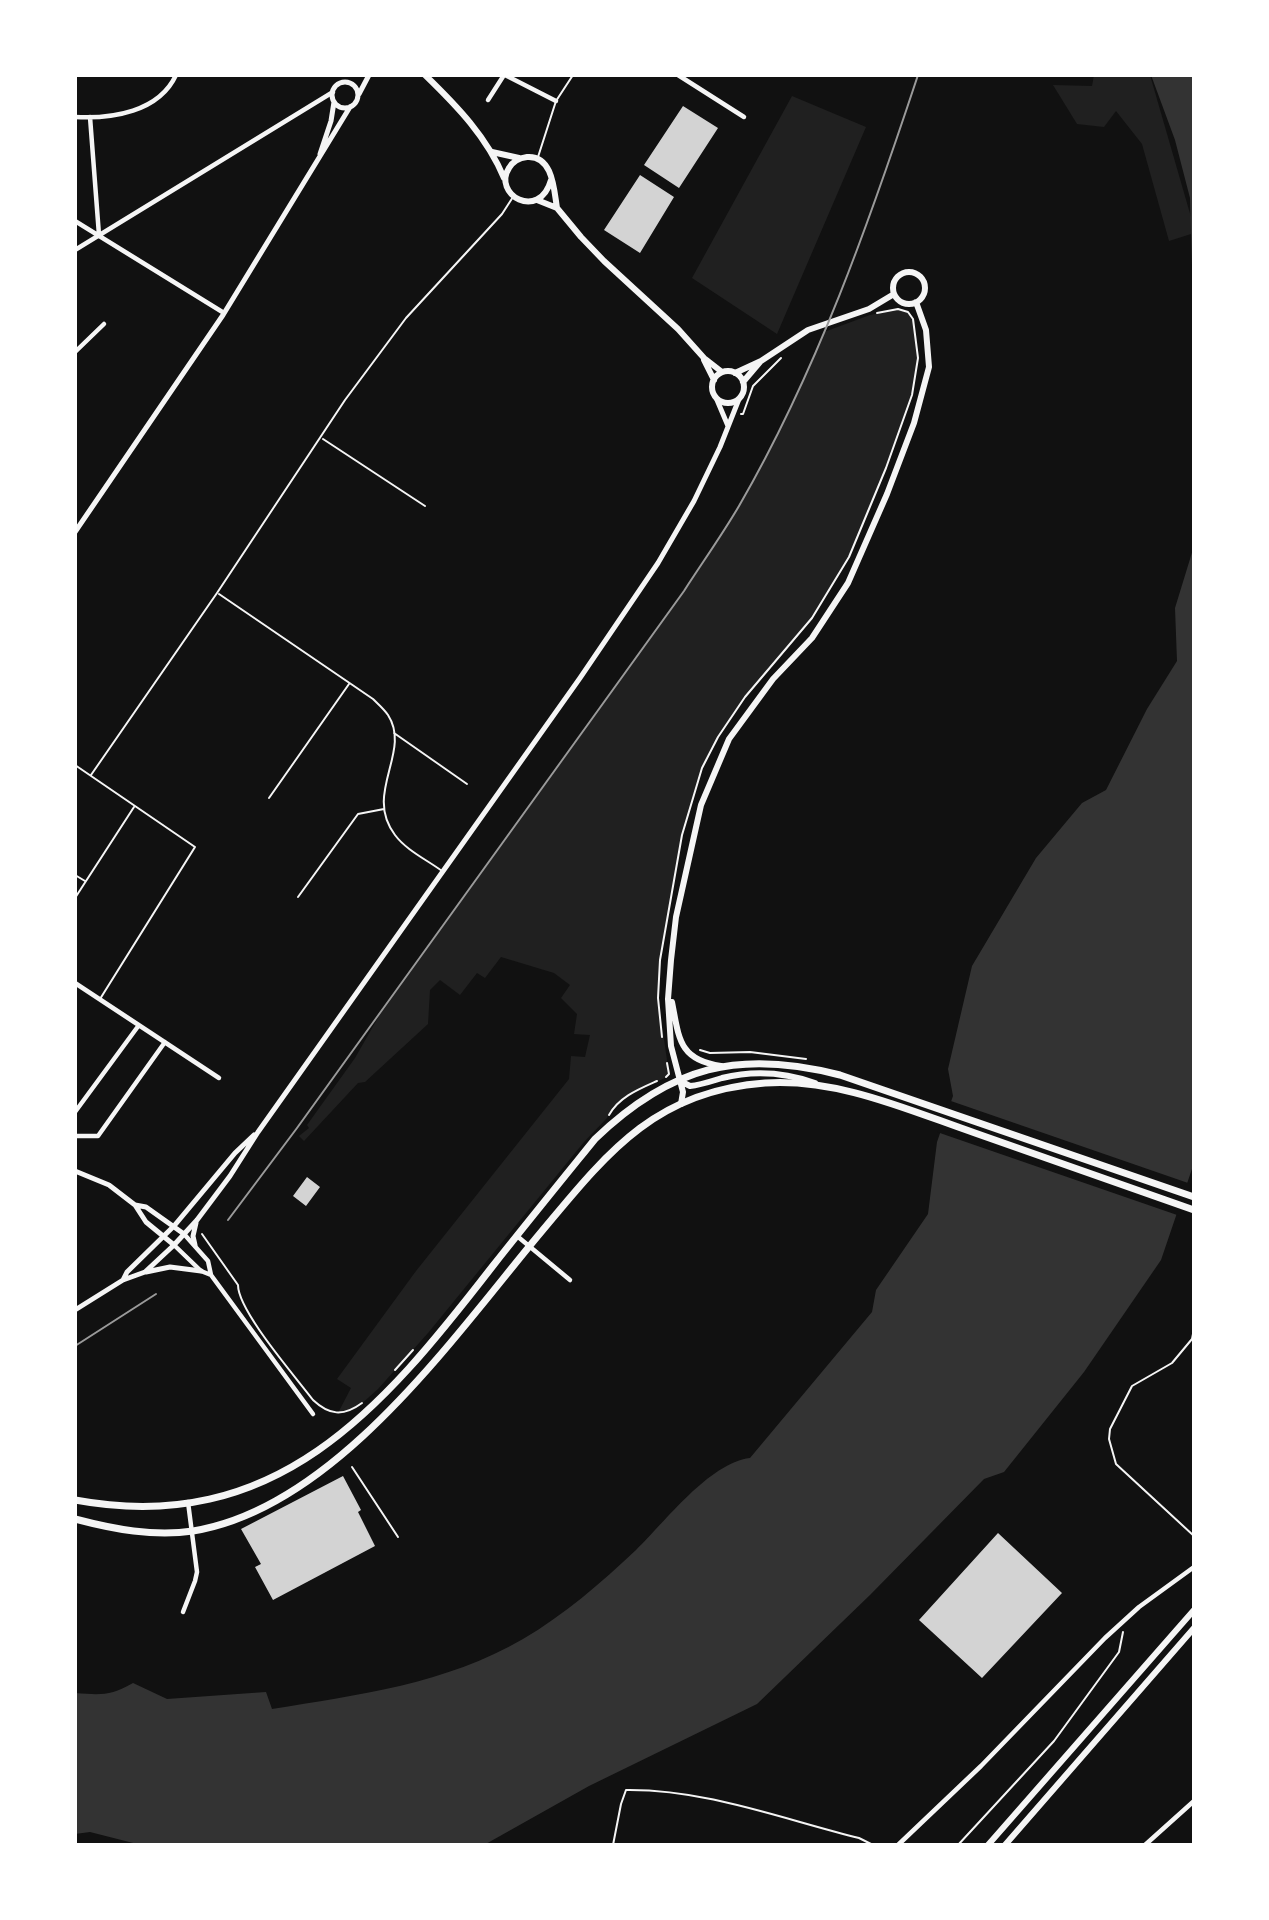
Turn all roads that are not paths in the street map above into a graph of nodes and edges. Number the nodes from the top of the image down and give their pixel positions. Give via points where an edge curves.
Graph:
1 (176, 75) edge
2 (345, 75) edge
3 (369, 75) edge
4 (505, 75) edge
5 (573, 75) edge
6 (678, 75) edge
7 (427, 76) edge
8 (339, 83) junction
9 (332, 92) junction
10 (358, 96) junction
11 (488, 100) dead end
12 (556, 101) junction
13 (334, 102) junction
14 (350, 107) junction
15 (75, 117) edge
16 (90, 117) junction
17 (744, 117) dead end
18 (492, 152) junction
19 (519, 158) junction
20 (538, 158) junction
21 (314, 166) junction
22 (551, 180) junction
23 (506, 181) junction
24 (513, 197) junction
25 (537, 200) junction
26 (557, 208) junction
27 (75, 221) edge
28 (99, 235) junction
29 (75, 250) edge
30 (894, 294) junction
31 (916, 302) junction
32 (224, 313) junction
33 (104, 324) dead end
34 (75, 352) edge
35 (704, 358) junction
36 (761, 360) junction
37 (722, 372) junction
38 (735, 373) junction
39 (714, 380) junction
40 (743, 382) junction
41 (739, 399) junction
42 (718, 400) junction
43 (728, 426) junction
44 (321, 438) junction
45 (425, 506) dead end
46 (75, 532) edge
47 (217, 593) junction
48 (349, 683) junction
49 (394, 733) junction
50 (75, 765) edge
51 (91, 775) junction
52 (467, 785) dead end
53 (270, 798) dead end
54 (135, 806) junction
55 (384, 809) junction
56 (443, 871) junction
57 (75, 875) edge
58 (85, 882) junction
59 (299, 897) dead end
60 (75, 898) edge
61 (75, 982) edge
62 (669, 989) junction
63 (100, 999) junction
64 (139, 1025) junction
65 (165, 1042) junction
66 (724, 1067) junction
67 (219, 1078) dead end
68 (678, 1080) junction
69 (817, 1084) junction
70 (681, 1104) junction
71 (75, 1112) edge
72 (258, 1132) junction
73 (75, 1136) edge
74 (75, 1171) edge
75 (1194, 1197) edge
76 (135, 1205) junction
77 (1194, 1210) edge
78 (197, 1220) junction
79 (174, 1226) junction
80 (184, 1234) junction
81 (516, 1236) junction
82 (164, 1237) junction
83 (174, 1245) junction
84 (195, 1245) junction
85 (530, 1246) junction
86 (201, 1271) junction
87 (145, 1272) junction
88 (211, 1275) junction
89 (122, 1280) junction
90 (570, 1280) dead end
91 (75, 1310) edge
92 (313, 1414) dead end
93 (352, 1467) dead end
94 (75, 1500) edge
95 (188, 1502) junction
96 (75, 1519) edge
97 (193, 1531) junction
98 (398, 1537) dead end
99 (1194, 1567) edge
100 (1194, 1610) edge
101 (183, 1612) dead end
102 (1194, 1628) edge
103 (1194, 1801) edge
104 (613, 1845) edge
105 (873, 1845) edge
106 (898, 1845) edge
107 (988, 1845) edge
108 (1004, 1845) edge
109 (1145, 1845) edge

1 - 16 street via 161,97 140,109
2 - 8 street
3 - 10 street
4 - 11 street
4 - 12 street
5 - 12 lane
6 - 17 street
7 - 18 main road
8 - 9 street
8 - 10 street via 353,84
9 - 13 street
9 - 28 street
10 - 14 street
12 - 20 lane
13 - 14 street
13 - 21 street
14 - 21 street
15 - 16 street
16 - 28 street
18 - 19 main road
18 - 23 main road
19 - 20 main road
19 - 23 main road via 509,167
20 - 22 main road via 547,165
21 - 32 street
22 - 25 main road via 548,191
22 - 26 main road
23 - 24 main road
24 - 25 main road
24 - 44 lane via 406,318
25 - 26 main road
26 - 35 main road
27 - 28 street
28 - 29 street
28 - 32 street
30 - 31 main road via 901,302
30 - 31 main road via 895,280 903,272 912,272 925,286
30 - 36 main road via 869,309 808,330
31 - 62 main road via 926,330 929,367 914,424 848,583 813,638 773,679 729,739 701,804 676,917
32 - 46 street
33 - 34 street
35 - 37 main road
35 - 39 main road
36 - 38 main road
36 - 40 main road
37 - 38 main road
37 - 39 main road
38 - 40 main road
39 - 42 main road via 712,388
40 - 41 main road
41 - 42 main road via 730,404
41 - 43 street
42 - 43 street
43 - 56 street via 694,501 658,563
44 - 45 lane
44 - 47 lane
47 - 48 lane
47 - 51 lane
48 - 49 lane via 387,713
48 - 53 lane
49 - 52 lane
49 - 55 lane
50 - 51 lane
51 - 54 lane
54 - 58 lane
54 - 63 lane via 195,847
55 - 56 lane via 395,835
55 - 59 lane via 358,814
56 - 72 street
57 - 58 lane
58 - 60 lane
61 - 63 street
62 - 66 main road via 680,1043 696,1057
62 - 68 main road via 671,1066
63 - 64 street
64 - 65 street
64 - 71 street
65 - 67 street
65 - 73 street via 98,1136
66 - 68 highway
66 - 75 highway via 767,1062 840,1075
68 - 69 main road via 690,1086 773,1073
68 - 70 main road
68 - 81 highway via 644,1099 604,1131
69 - 70 highway via 761,1083 709,1093
69 - 77 highway via 888,1103
70 - 85 highway via 626,1138 588,1175
72 - 78 street
72 - 79 street
74 - 76 street via 109,1185
76 - 79 street
76 - 82 street
78 - 80 street
78 - 84 street
79 - 80 street
79 - 82 street
80 - 83 street
80 - 84 street
81 - 85 street
81 - 95 highway via 385,1395 342,1434 265,1481
82 - 83 street
82 - 89 street
83 - 86 street
83 - 87 street
84 - 88 street via 208,1261
85 - 90 street
85 - 97 highway via 403,1396 344,1452 262,1509
86 - 87 street via 170,1267
86 - 88 street
87 - 89 street
88 - 92 street
89 - 91 street
93 - 98 lane
94 - 95 highway via 118,1506
95 - 97 street
96 - 97 highway via 127,1530
97 - 101 street via 195,1581
99 - 106 street via 1105,1638
100 - 107 main road
102 - 108 main road
103 - 109 street
104 - 105 lane via 626,1790 660,1790 754,1809

